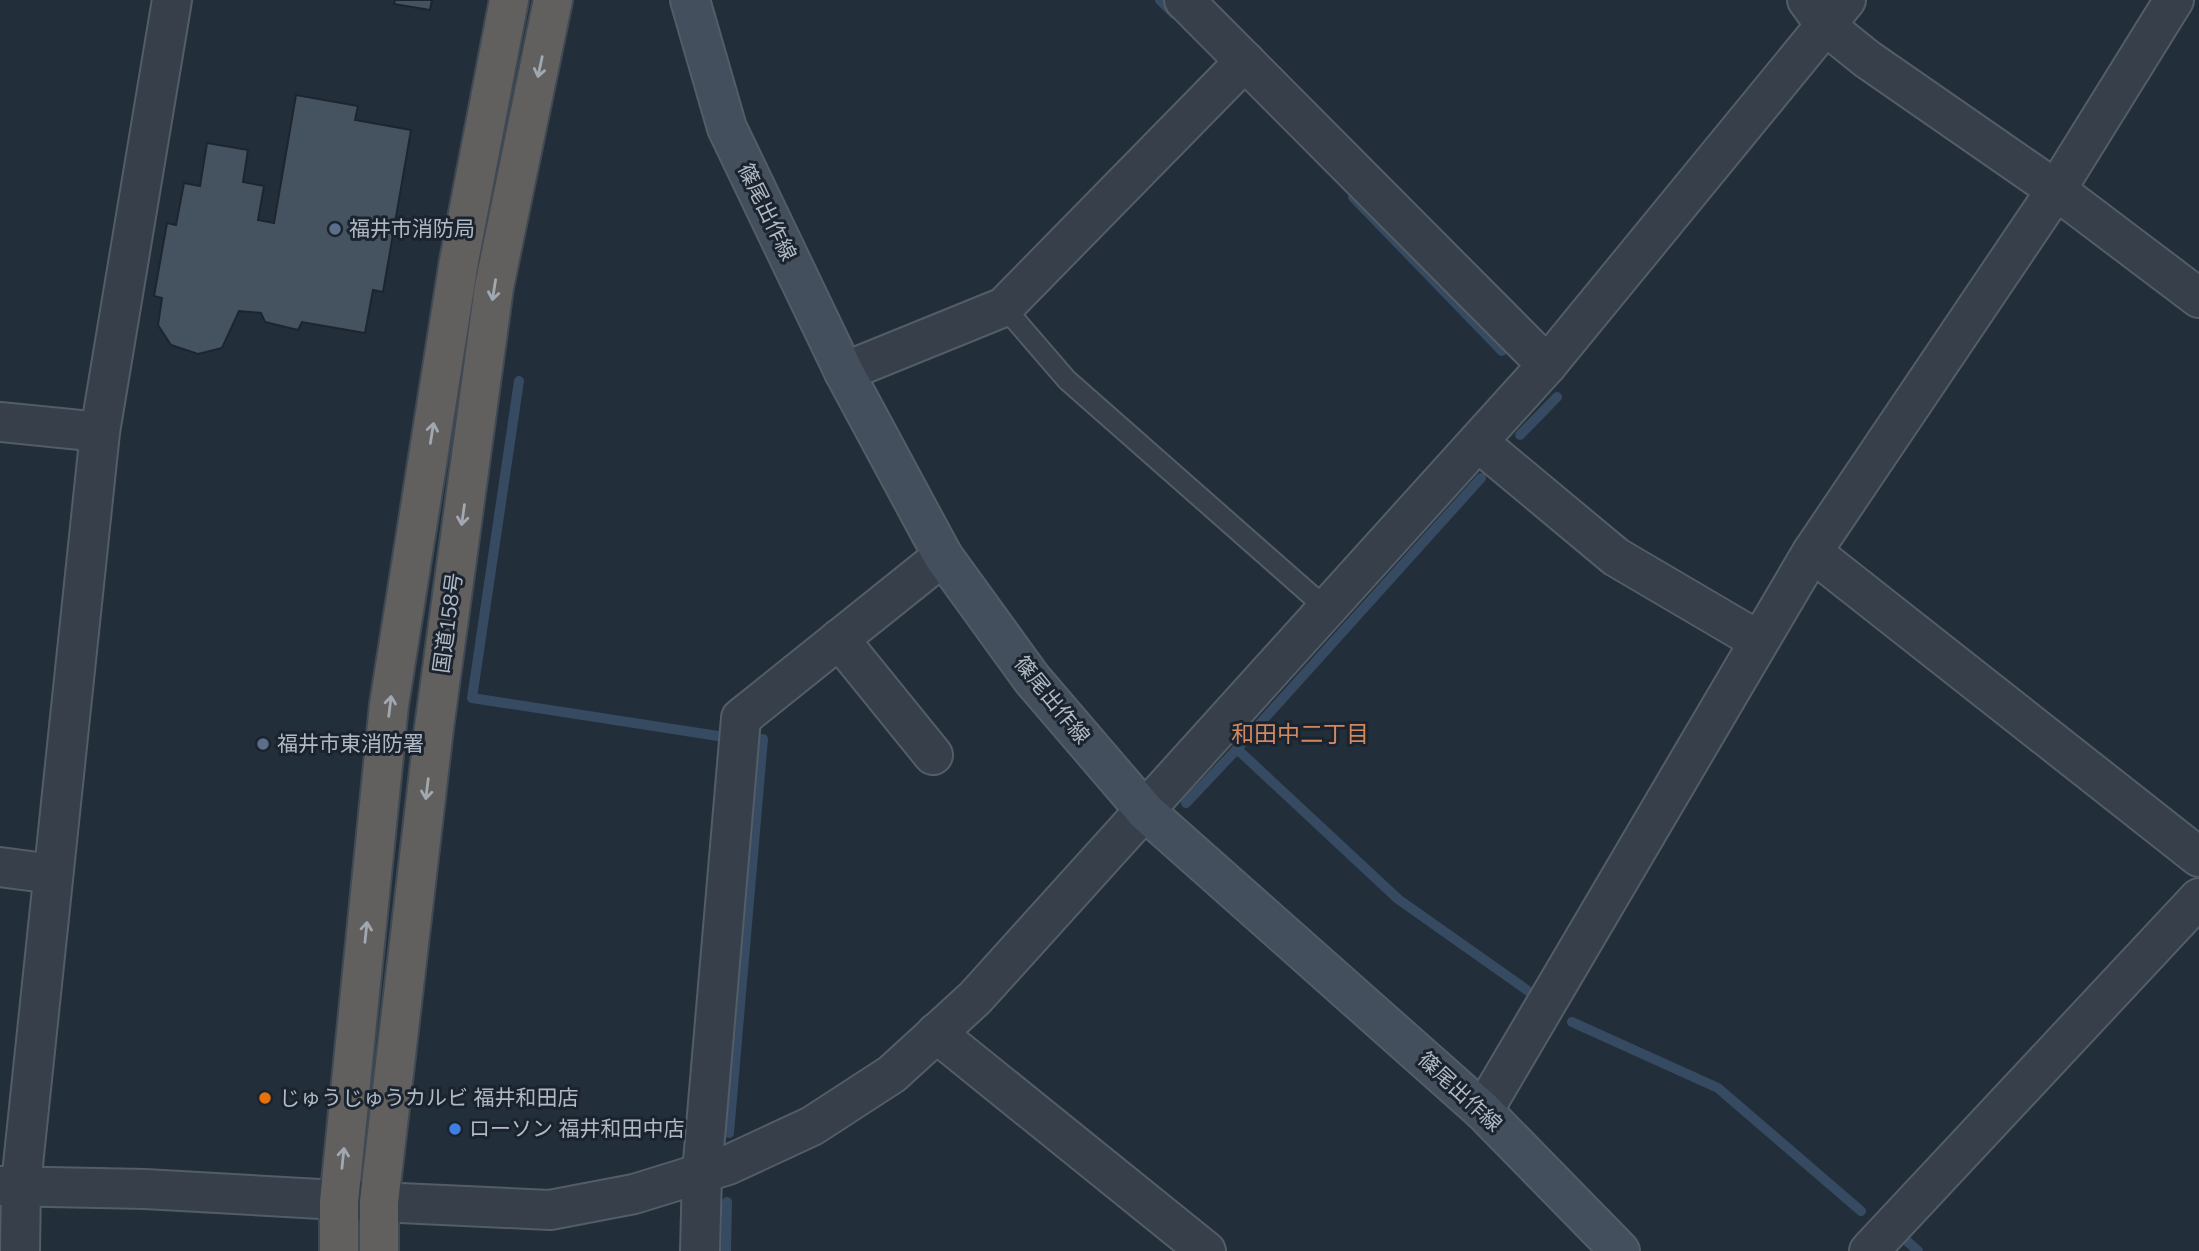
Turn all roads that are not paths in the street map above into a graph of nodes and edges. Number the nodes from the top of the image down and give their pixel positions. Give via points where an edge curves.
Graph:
1 (172, 0) edge
2 (509, 0) edge
3 (554, 0) edge
4 (690, 0) edge
5 (1184, 0) edge
6 (2174, 0) edge
7 (1826, 9) edge
8 (1245, 61) junction
9 (2056, 190) junction
10 (2199, 298) edge
11 (1004, 307) junction
12 (1547, 365) junction
13 (844, 372) junction
14 (0, 422) edge
15 (100, 432) junction
16 (1478, 442) junction
17 (1812, 552) junction
18 (943, 556) junction
19 (1328, 610) junction
20 (839, 639) junction
21 (1759, 641) junction
22 (933, 755) dead end
23 (1146, 811) junction
24 (2199, 858) edge
25 (0, 867) edge
26 (53, 874) junction
27 (2199, 898) edge
28 (936, 1033) junction
29 (1483, 1111) junction
30 (702, 1173) junction
31 (11, 1184) edge
32 (339, 1202) junction
33 (379, 1202) junction
34 (20, 1251) edge
35 (339, 1251) edge
36 (379, 1251) edge
37 (700, 1251) edge
38 (1206, 1251) edge
39 (1620, 1251) edge
40 (1869, 1251) edge

1 - 15 street
32 -> 2 highway via 389,705 458,261
3 -> 33 highway, 国道158号 via 494,286 434,728
4 - 13 main road, 篠尾出作線 via 727,128
5 - 8 street
6 - 9 street
7 - 9 street via 1867,59
7 - 12 street
8 - 11 street
8 - 12 street
9 - 10 street
9 - 17 street
11 - 13 street
11 - 19 lane via 1067,380
12 - 16 street
13 - 18 main road, 篠尾出作線
14 - 15 street
15 - 26 street
16 - 19 street
16 - 21 street via 1616,556
17 - 21 street
17 - 24 street
18 - 20 street
18 - 23 main road, 篠尾出作線 via 1032,679
19 - 23 street
20 - 22 street
20 - 30 street via 741,718
21 - 29 street
23 - 28 street via 975,998
23 - 29 main road, 篠尾出作線
25 - 26 street
26 - 31 street
27 - 40 street
28 - 30 street via 892,1073 812,1126
28 - 38 street
29 - 39 main road, 篠尾出作線
30 - 33 street via 634,1194 550,1210
30 - 37 street
31 - 32 street
31 - 34 street
32 - 33 street
32 - 35 highway
33 - 36 highway, 国道158号

